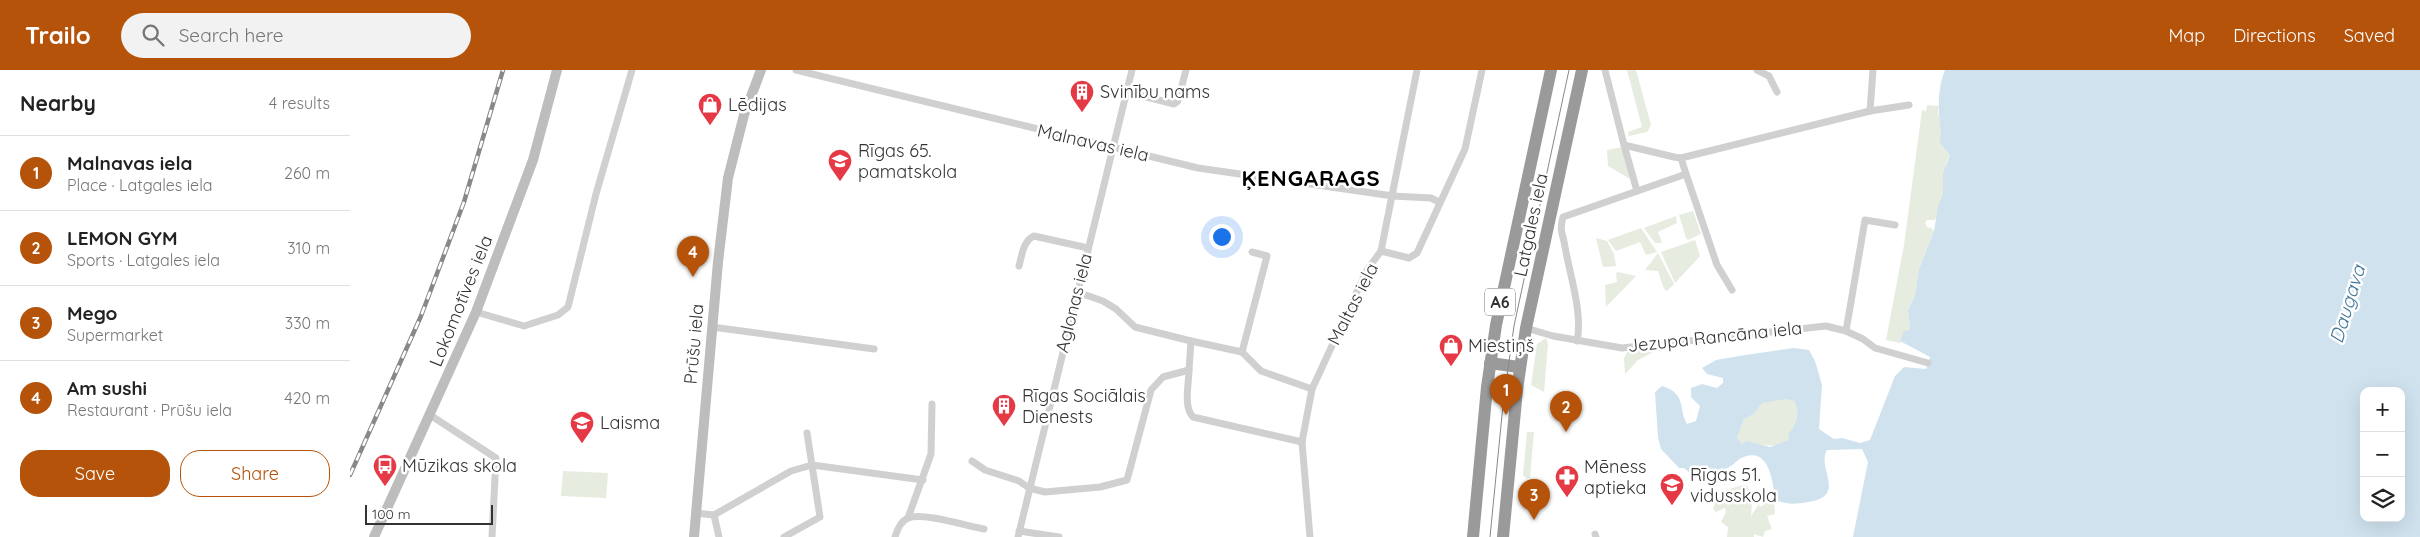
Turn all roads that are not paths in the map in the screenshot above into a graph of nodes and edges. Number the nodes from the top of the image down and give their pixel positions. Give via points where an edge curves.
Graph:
1 (556, 70) edge
2 (632, 70) edge
3 (761, 70) edge
4 (796, 70) edge
5 (1132, 70) edge
6 (1186, 70) edge
7 (1417, 70) edge
8 (1482, 70) edge
9 (1551, 70) edge
10 (1582, 70) edge
11 (1605, 70) edge
12 (1757, 70) edge
13 (1873, 70) edge
14 (1127, 92) junction
15 (1777, 92) dead end
16 (1909, 106) dead end
17 (1870, 112) junction
18 (1624, 145) junction
19 (1113, 148) junction
20 (1681, 158) junction
21 (1686, 174) junction
22 (1636, 191) junction
23 (1393, 196) junction
24 (1439, 202) junction
25 (1555, 223) junction
26 (1895, 225) dead end
27 (1088, 248) junction
28 (1381, 251) junction
29 (1252, 252) dead end
30 (1019, 266) dead end
31 (1732, 290) dead end
32 (1077, 292) junction
33 (476, 312) junction
34 (712, 327) junction
35 (1526, 328) junction
36 (1846, 331) junction
37 (1191, 341) junction
38 (1577, 341) junction
39 (874, 348) dead end
40 (1242, 352) junction
41 (1490, 363) junction
42 (1928, 363) dead end
43 (1519, 367) junction
44 (1189, 370) junction
45 (1312, 389) junction
46 (932, 404) dead end
47 (430, 416) junction
48 (807, 433) dead end
49 (1302, 442) junction
50 (972, 461) dead end
51 (812, 465) junction
52 (923, 480) junction
53 (1029, 488) junction
54 (695, 513) junction
55 (714, 515) junction
56 (908, 518) junction
57 (984, 529) dead end
58 (1019, 534) edge
59 (374, 537) edge
60 (492, 537) edge
61 (694, 537) edge
62 (719, 537) edge
63 (784, 537) edge
64 (894, 537) edge
65 (1059, 537) edge
66 (1310, 537) edge
67 (1473, 537) edge
68 (1503, 537) edge

1 - 33 street, Lokomotīves iela via 533,160
2 - 33 street via 568,307 558,315 524,326
3 - 34 street, Prūšu iela via 744,115 728,178
4 - 19 street, Malnavas iela
5 - 14 street, Aglonas iela
6 - 14 street via 1178,101 1174,104
7 - 23 street, Maltas iela
8 - 24 street via 1465,149
9 - 41 highway, Latgales iela / A6
10 - 25 highway, Latgales iela / A6
11 - 18 street
12 - 15 street via 1769,76
13 - 17 street
14 - 19 street, Aglonas iela
16 - 17 street
17 - 20 street
18 - 20 street
18 - 22 street
19 - 23 street, Malnavas iela via 1198,168
19 - 27 street, Aglonas iela
20 - 21 street
21 - 22 street
21 - 31 street via 1716,265
22 - 25 street via 1563,216
23 - 24 street, Malnavas iela via 1431,198
23 - 28 street, Maltas iela
24 - 28 street via 1417,253 1409,258
25 - 35 highway, Latgales iela / A6
25 - 38 street via 1564,243 1578,319
26 - 36 street via 1865,220
27 - 30 street via 1034,236 1025,243
27 - 32 street, Aglonas iela
28 - 45 street, Maltas iela via 1367,270
29 - 40 street via 1266,256
32 - 37 street via 1103,301 1136,327
32 - 53 street, Aglonas iela
33 - 47 street, Lokomotīves iela
34 - 39 street
34 - 54 street, Prūšu iela
35 - 38 street, Jezupa Rancāna iela
35 - 43 highway, Latgales iela / A6
36 - 38 street, Jezupa Rancāna iela via 1826,326 1809,327 1622,348
36 - 42 street, Jezupa Rancāna iela via 1875,348
37 - 40 street
37 - 44 street
40 - 45 street via 1261,371
41 - 43 highway
41 - 67 highway, Latgales iela / A6
43 - 68 highway, Latgales iela / A6
44 - 49 street via 1188,405 1193,417
44 - 53 street via 1163,377 1151,390 1127,480 1055,492
45 - 49 street, Maltas iela
46 - 52 street via 931,454
47 - 59 street, Lokomotīves iela
47 - 60 street via 496,458
48 - 51 street
49 - 66 street, Maltas iela
50 - 53 street via 985,470 1019,481
51 - 52 street
51 - 55 street via 791,471
51 - 63 street via 820,516
52 - 56 street
53 - 58 street, Aglonas iela
54 - 55 street
54 - 61 street, Prūšu iela
55 - 62 street
56 - 57 street via 919,516
56 - 64 street
58 - 65 street

